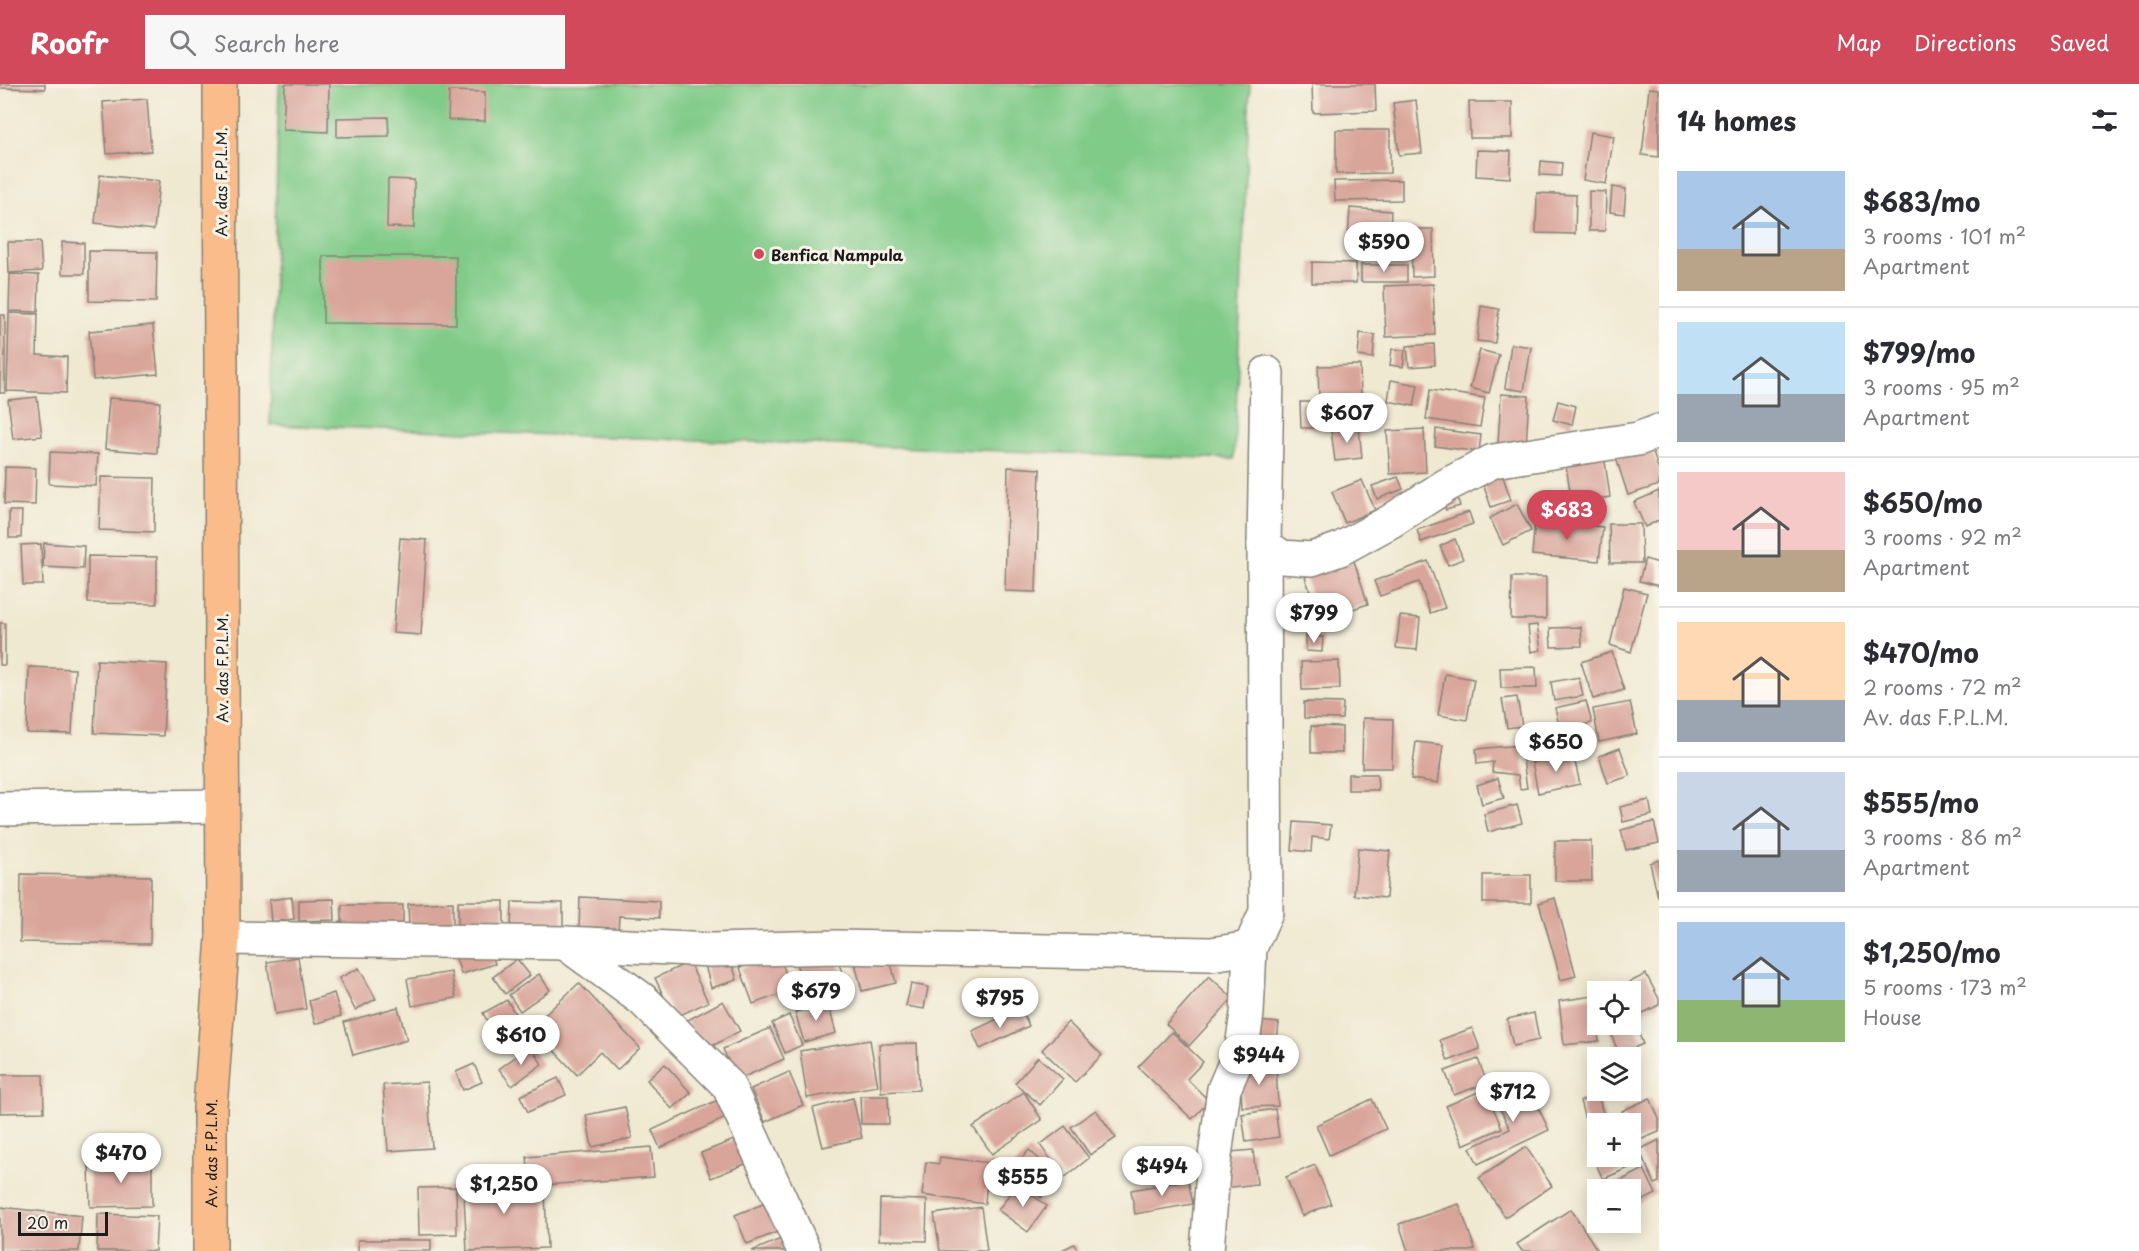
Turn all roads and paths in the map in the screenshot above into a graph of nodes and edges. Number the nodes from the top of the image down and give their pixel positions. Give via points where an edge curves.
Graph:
1 (220, 84) edge
2 (1266, 373) dead end
3 (1659, 431) edge
4 (1264, 545) junction
5 (221, 806) junction
6 (0, 809) edge
7 (223, 938) junction
8 (565, 943) junction
9 (1250, 948) junction
10 (210, 1251) edge
11 (804, 1251) edge
12 (1207, 1251) edge

1 - 5 main road, Av. das F.P.L.M.
2 - 4 street
3 - 4 street via 1638,439 1493,461 1340,549 1312,559 1282,557
4 - 9 street via 1266,912
5 - 6 street
5 - 7 main road, Av. das F.P.L.M.
7 - 8 street
7 - 10 main road, Av. das F.P.L.M. via 210,1107
8 - 9 street via 711,950 836,946 1211,954
8 - 11 street via 643,1000 728,1085
9 - 12 street via 1247,1014 1242,1047 1224,1089

